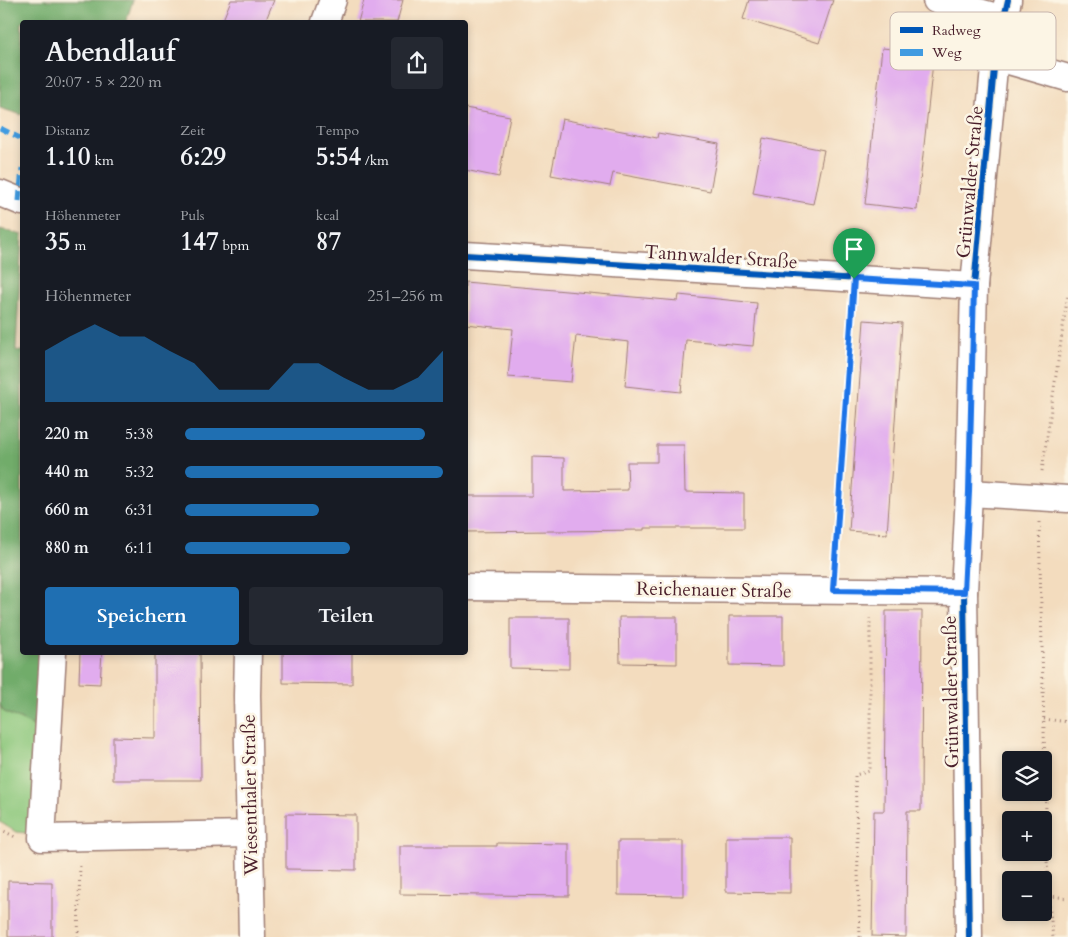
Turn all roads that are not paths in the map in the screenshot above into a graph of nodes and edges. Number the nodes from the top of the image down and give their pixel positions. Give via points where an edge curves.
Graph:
1 (333, 0) edge
2 (936, 0) edge
3 (1006, 10) edge
4 (325, 20) edge
5 (994, 70) edge
6 (1040, 70) edge
7 (1068, 78) edge
8 (0, 193) edge
9 (20, 201) edge
10 (468, 255) edge
11 (974, 286) junction
12 (969, 492) junction
13 (1068, 499) edge
14 (468, 587) edge
15 (964, 592) junction
16 (53, 655) edge
17 (248, 655) edge
18 (249, 834) junction
19 (252, 937) edge
20 (970, 937) edge

1 - 4 street
2 - 3 street
5 - 11 street, Grünwalder Straße
6 - 7 street
8 - 9 street
10 - 11 street, Tannwalder Straße
11 - 12 street, Grünwalder Straße
12 - 13 street
12 - 15 street, Grünwalder Straße
14 - 15 street, Reichenauer Straße
15 - 20 street, Grünwalder Straße
16 - 18 street via 42,838
17 - 18 street, Wiesenthaler Straße
18 - 19 street, Wiesenthaler Straße

